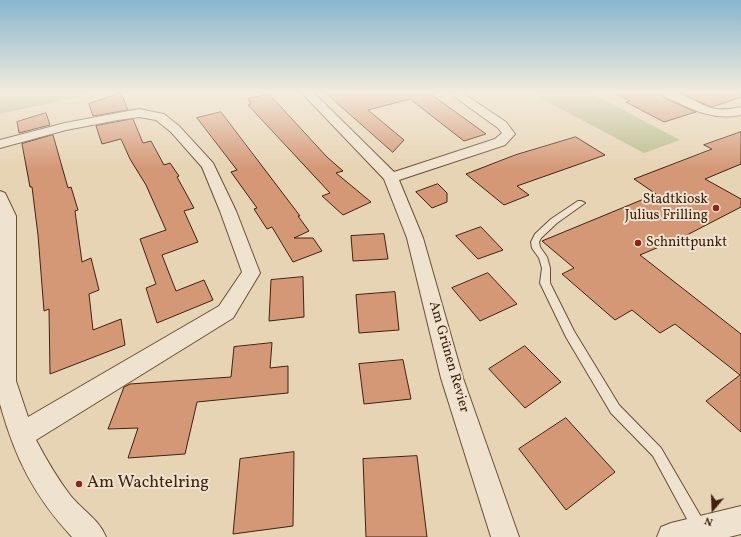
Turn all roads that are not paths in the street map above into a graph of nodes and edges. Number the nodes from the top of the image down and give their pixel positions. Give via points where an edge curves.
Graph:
1 (113, 117) edge
2 (160, 117) edge
3 (331, 117) edge
4 (491, 117) edge
5 (0, 144) edge
6 (391, 178) junction
7 (0, 196) edge
8 (581, 203) dead end
9 (21, 435) junction
10 (741, 520) edge
11 (700, 530) junction
12 (92, 537) edge
13 (505, 537) edge
14 (671, 537) edge

1 - 5 street
2 - 9 street via 175,129 208,166 251,274 226,312
3 - 6 street, Am Grünen Revier
4 - 6 street via 502,124 509,134 500,142
6 - 13 street, Am Grünen Revier via 415,238 452,378
7 - 9 street via 8,216 5,381
8 - 11 lane via 554,221 535,242 546,268 545,283 570,334 615,409 657,452
9 - 12 street via 39,472 61,505
10 - 11 street
11 - 14 street

